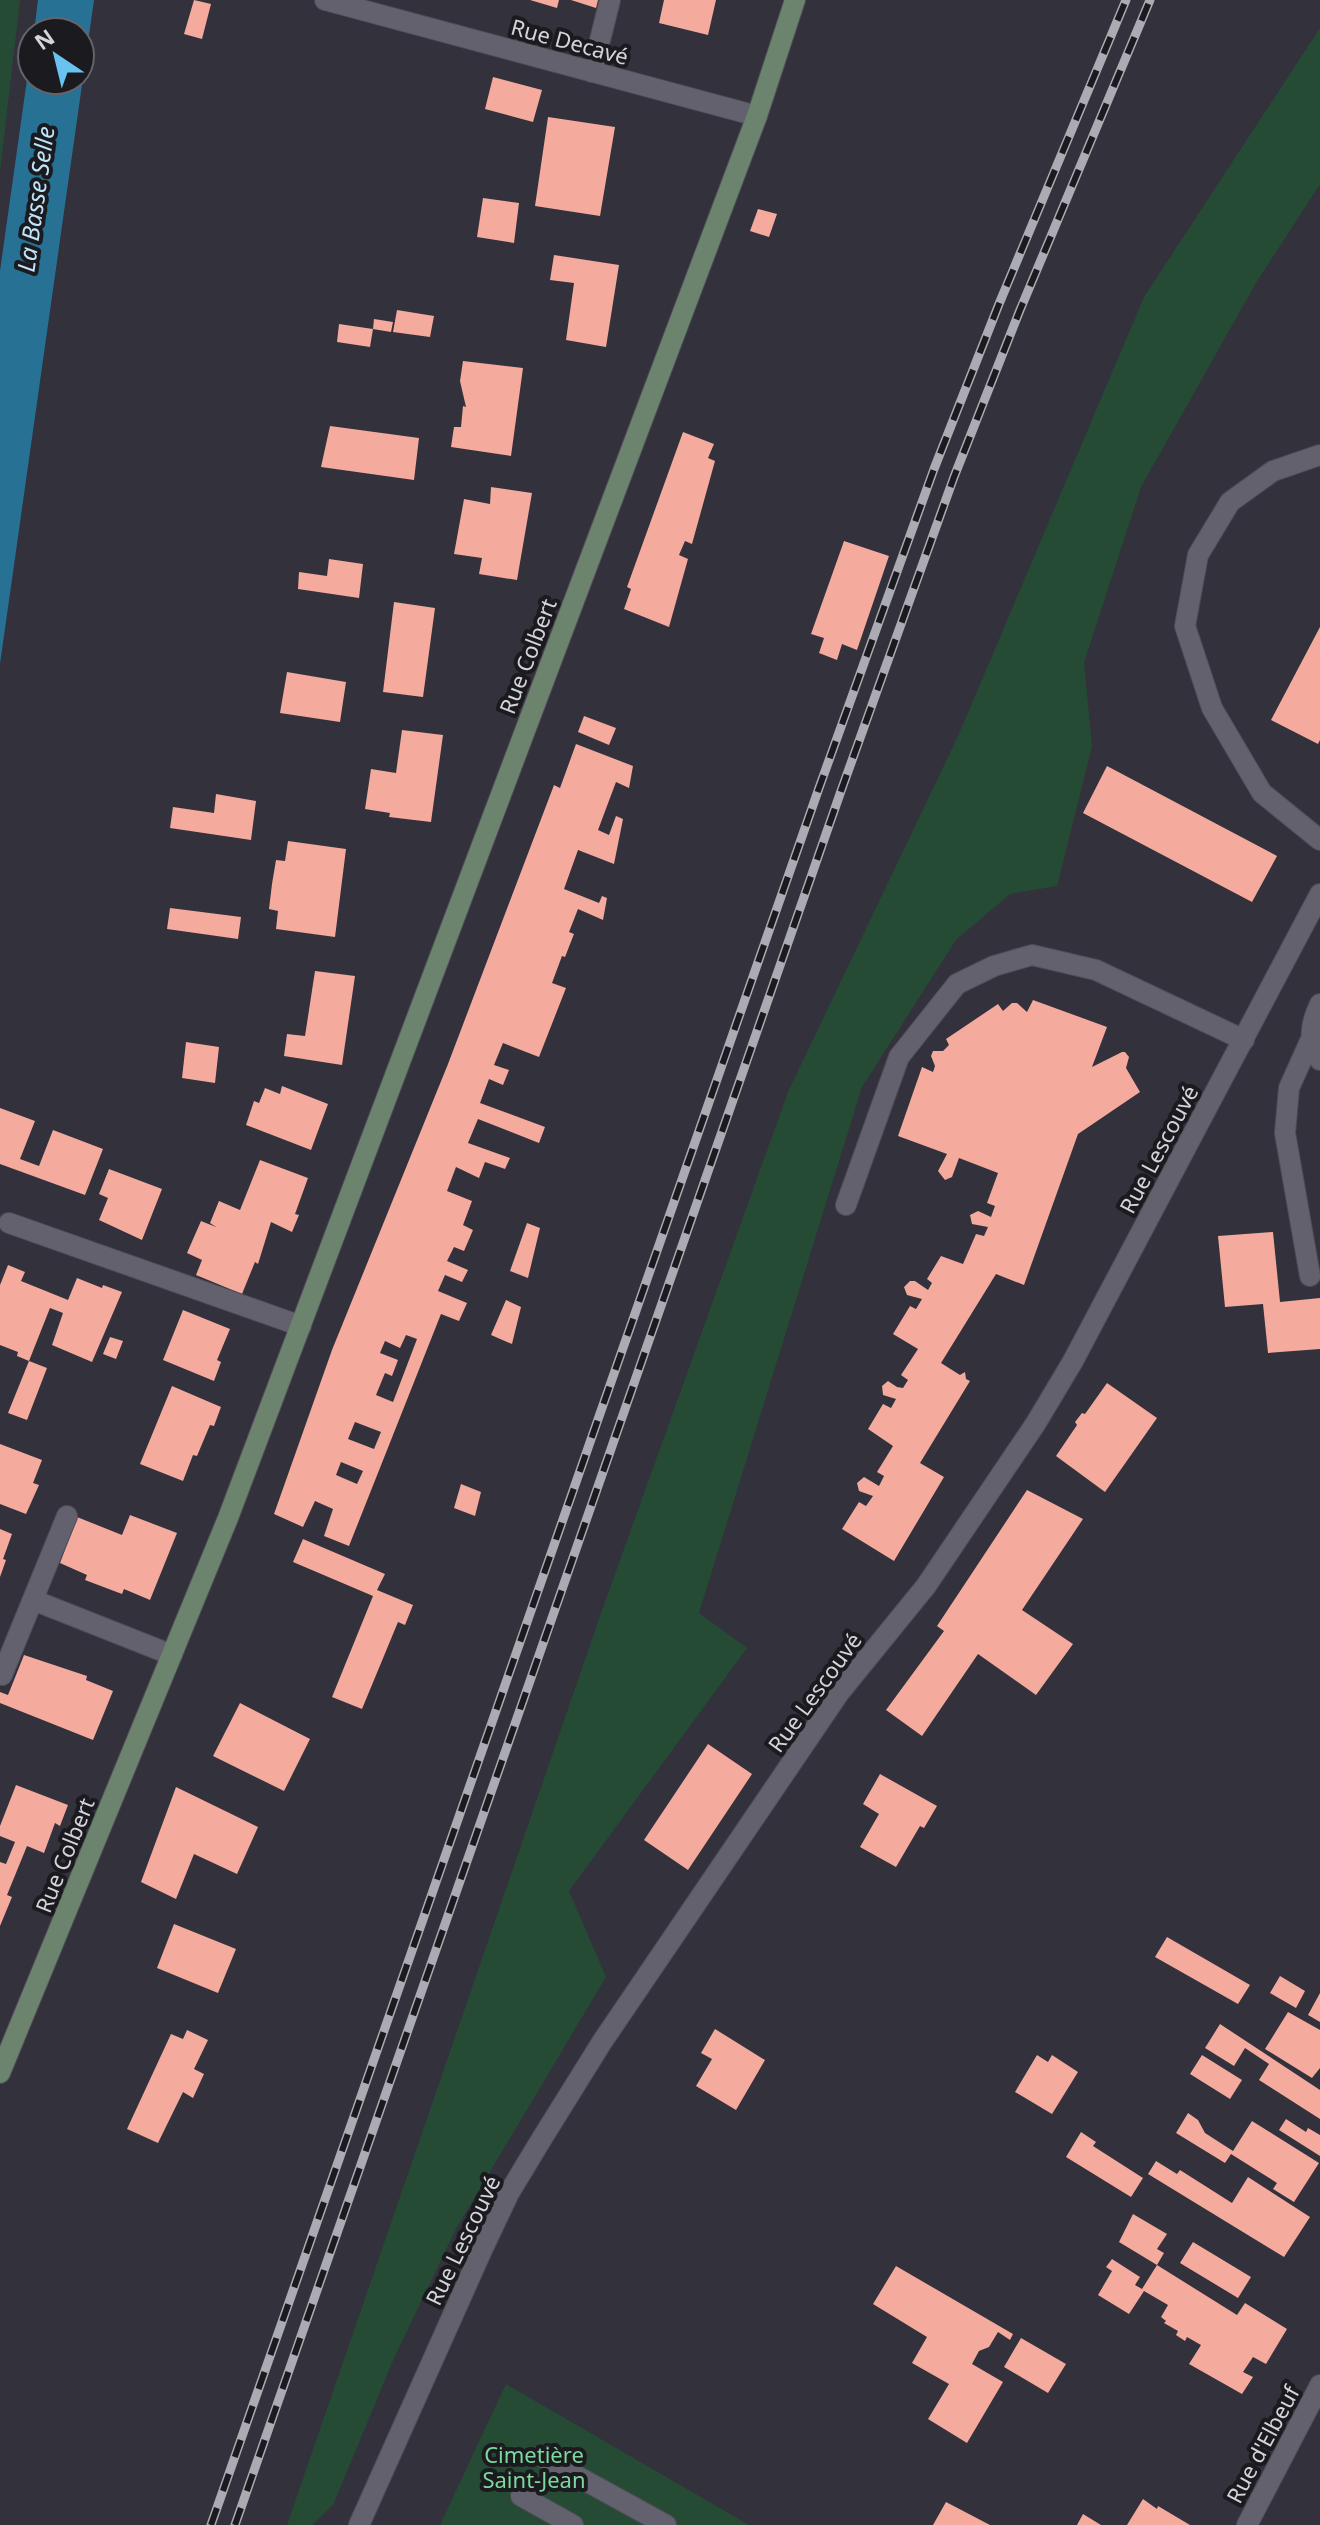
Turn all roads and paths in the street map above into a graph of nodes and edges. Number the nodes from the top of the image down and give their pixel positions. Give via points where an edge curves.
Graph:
1 (325, 0) edge
2 (610, 0) edge
3 (795, 0) edge
4 (592, 72) junction
5 (757, 116) junction
6 (1320, 455) edge
7 (1320, 840) edge
8 (1320, 894) edge
9 (1320, 1004) edge
10 (1311, 1039) junction
11 (1244, 1040) junction
12 (1320, 1060) edge
13 (846, 1205) dead end
14 (9, 1223) dead end
15 (1310, 1276) dead end
16 (301, 1326) junction
17 (67, 1516) dead end
18 (33, 1600) junction
19 (172, 1655) junction
20 (2, 1675) edge
21 (0, 2073) edge
22 (1320, 2385) edge
23 (544, 2458) dead end
24 (521, 2496) dead end
25 (359, 2525) edge
26 (573, 2525) edge
27 (666, 2525) edge
28 (1247, 2525) edge

1 - 4 street, Rue Decavé
2 - 4 street
3 - 5 street, Rue Colbert
4 - 5 street, Rue Decavé
5 - 16 street, Rue Colbert
6 - 7 street via 1273,471 1230,502 1198,555 1185,626 1212,708 1262,793
8 - 11 street, Rue Lescouvé
9 - 10 street
10 - 12 street
10 - 15 street via 1289,1088 1285,1133
11 - 13 street via 1096,970 1032,955 994,966 957,984 899,1057
11 - 25 street, Rue Lescouvé via 1036,1423 926,1586 839,1693 602,2042 509,2193
14 - 16 street
16 - 19 street, Rue Colbert
17 - 18 street
18 - 19 street
18 - 20 street
19 - 21 street, Rue Colbert
22 - 28 street, Rue d'Elbeuf
23 - 27 street
24 - 26 street

